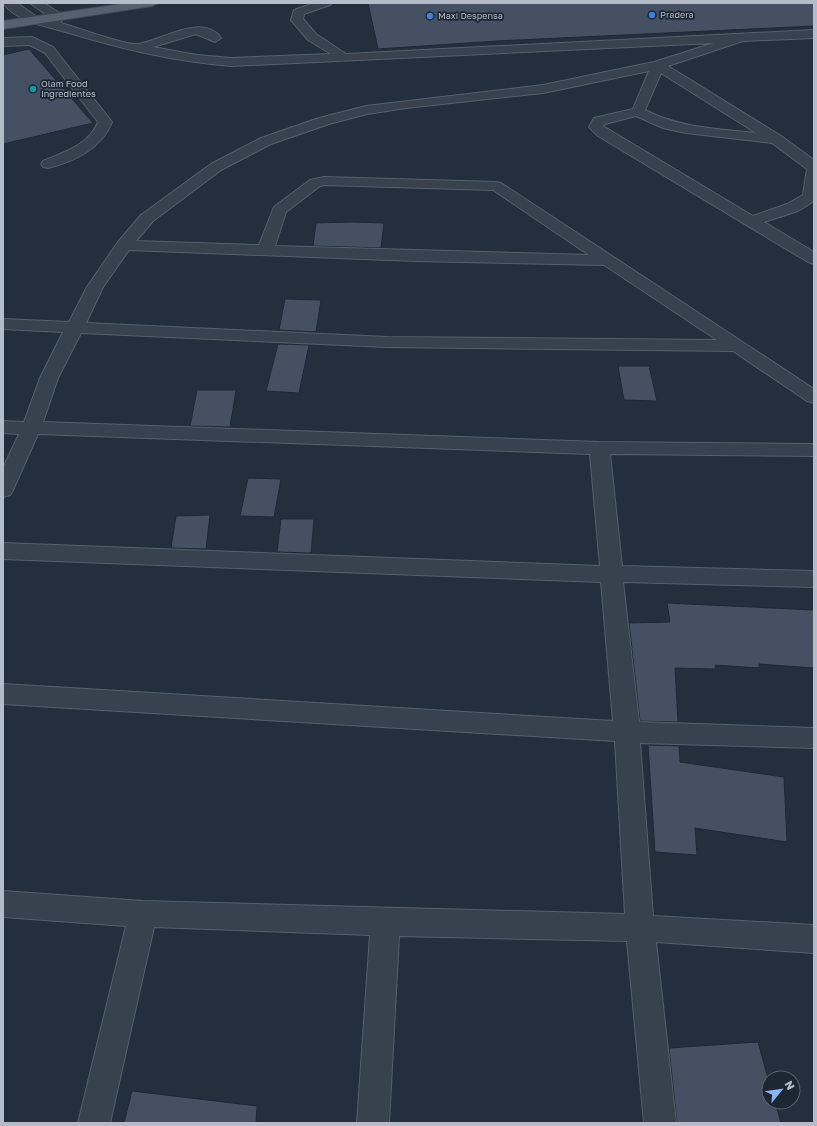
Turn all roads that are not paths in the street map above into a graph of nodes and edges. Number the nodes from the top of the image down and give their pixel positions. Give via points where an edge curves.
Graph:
1 (9, 3) edge
2 (81, 3) edge
3 (152, 3) edge
4 (326, 3) edge
5 (40, 6) edge
6 (21, 11) junction
7 (3, 14) edge
8 (37, 21) junction
9 (56, 21) junction
10 (3, 25) edge
11 (814, 34) edge
12 (744, 37) junction
13 (215, 38) dead end
14 (20, 40) junction
15 (3, 42) edge
16 (138, 48) junction
17 (344, 57) junction
18 (658, 65) junction
19 (638, 112) junction
20 (776, 139) junction
21 (48, 164) dead end
22 (814, 168) edge
23 (752, 222) junction
24 (124, 245) junction
25 (265, 251) junction
26 (814, 259) edge
27 (607, 260) junction
28 (3, 324) edge
29 (73, 327) junction
30 (738, 346) junction
31 (814, 397) edge
32 (3, 426) edge
33 (31, 428) junction
34 (599, 448) junction
35 (814, 450) edge
36 (3, 490) edge
37 (3, 551) edge
38 (611, 574) junction
39 (814, 579) edge
40 (3, 694) edge
41 (627, 732) junction
42 (814, 738) edge
43 (3, 904) edge
44 (143, 914) junction
45 (385, 922) junction
46 (640, 928) junction
47 (814, 939) edge
48 (94, 1123) edge
49 (372, 1123) edge
50 (660, 1123) edge

1 - 6 street
2 - 5 main road
3 - 9 main road
4 - 17 street via 303,9 298,12 297,20 312,37
5 - 6 main road
5 - 9 street
6 - 7 main road
6 - 8 street
8 - 9 street
8 - 10 main road
8 - 14 street
9 - 16 street via 83,34
11 - 12 street via 773,32
12 - 17 street via 650,38
12 - 18 street
13 - 16 street via 195,30
14 - 15 street
14 - 21 street via 32,41 49,50 105,122 103,131 95,141
16 - 17 street via 216,61
18 - 19 street
18 - 20 street
18 - 24 street via 543,89 406,104 366,110 324,121 266,141 216,167 147,218
19 - 20 street via 649,119 680,128
19 - 23 street via 610,117 599,121 596,126 603,133
20 - 22 street
22 - 23 street via 811,176 813,188 809,198
23 - 26 street
24 - 25 street
24 - 29 street via 95,287
25 - 27 street
25 - 27 street via 279,210 315,183 324,181 485,184 496,186
27 - 30 street
28 - 29 street
29 - 30 street via 387,342
29 - 33 street via 49,378
30 - 31 street
32 - 33 street
33 - 34 street
33 - 36 street
34 - 35 street
34 - 38 street
37 - 38 street
38 - 39 street
38 - 41 street
40 - 41 street
41 - 42 street
41 - 46 street
43 - 44 street
44 - 45 street
44 - 48 street
45 - 46 street
45 - 49 street
46 - 47 street
46 - 50 street

